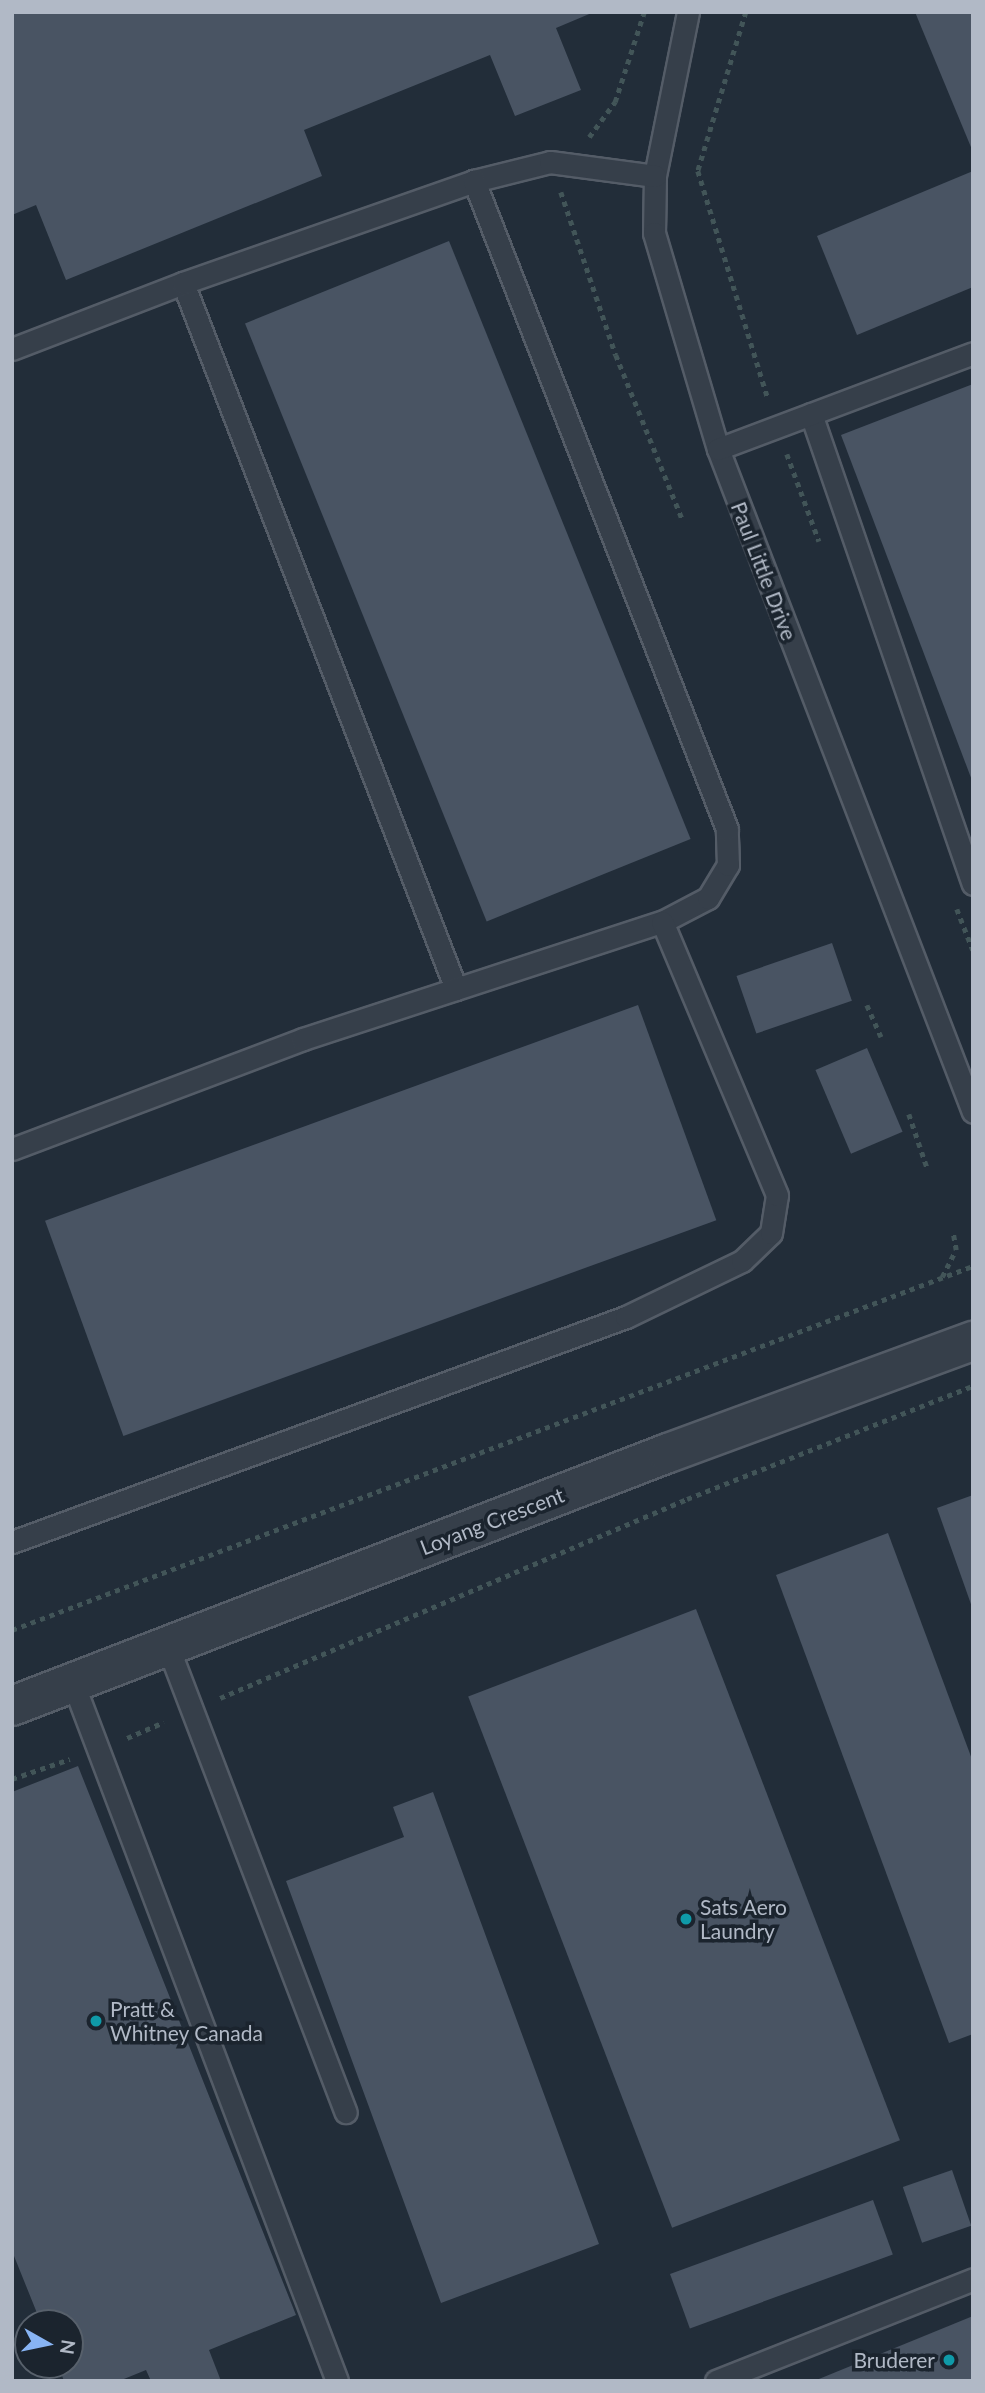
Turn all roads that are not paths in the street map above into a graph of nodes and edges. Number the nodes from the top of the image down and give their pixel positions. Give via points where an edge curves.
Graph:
1 (688, 12) edge
2 (655, 176) junction
3 (474, 181) junction
4 (183, 283) junction
5 (12, 349) edge
6 (973, 353) edge
7 (811, 414) junction
8 (718, 449) junction
9 (973, 884) edge
10 (662, 922) junction
11 (456, 989) junction
12 (973, 1112) edge
13 (12, 1149) edge
14 (973, 1341) edge
15 (12, 1542) edge
16 (168, 1647) junction
17 (73, 1684) junction
18 (12, 1706) edge
19 (346, 2112) dead end
20 (973, 2279) edge
21 (730, 2378) edge
22 (337, 2381) edge

1 - 2 lane, Paul Little Drive
2 - 3 lane via 557,162
2 - 8 lane, Paul Little Drive via 654,233
3 - 4 lane
3 - 10 lane via 727,829 727,865 708,898
4 - 5 lane
4 - 11 lane
6 - 7 lane
7 - 8 lane
7 - 9 lane
8 - 12 lane, Paul Little Drive
10 - 11 lane
10 - 15 lane via 777,1195 771,1233 742,1261 626,1317
11 - 13 lane via 303,1039
14 - 16 street, Loyang Crescent via 655,1458
16 - 17 street, Loyang Crescent
16 - 19 lane
17 - 18 street, Loyang Crescent
17 - 22 lane
20 - 21 lane

